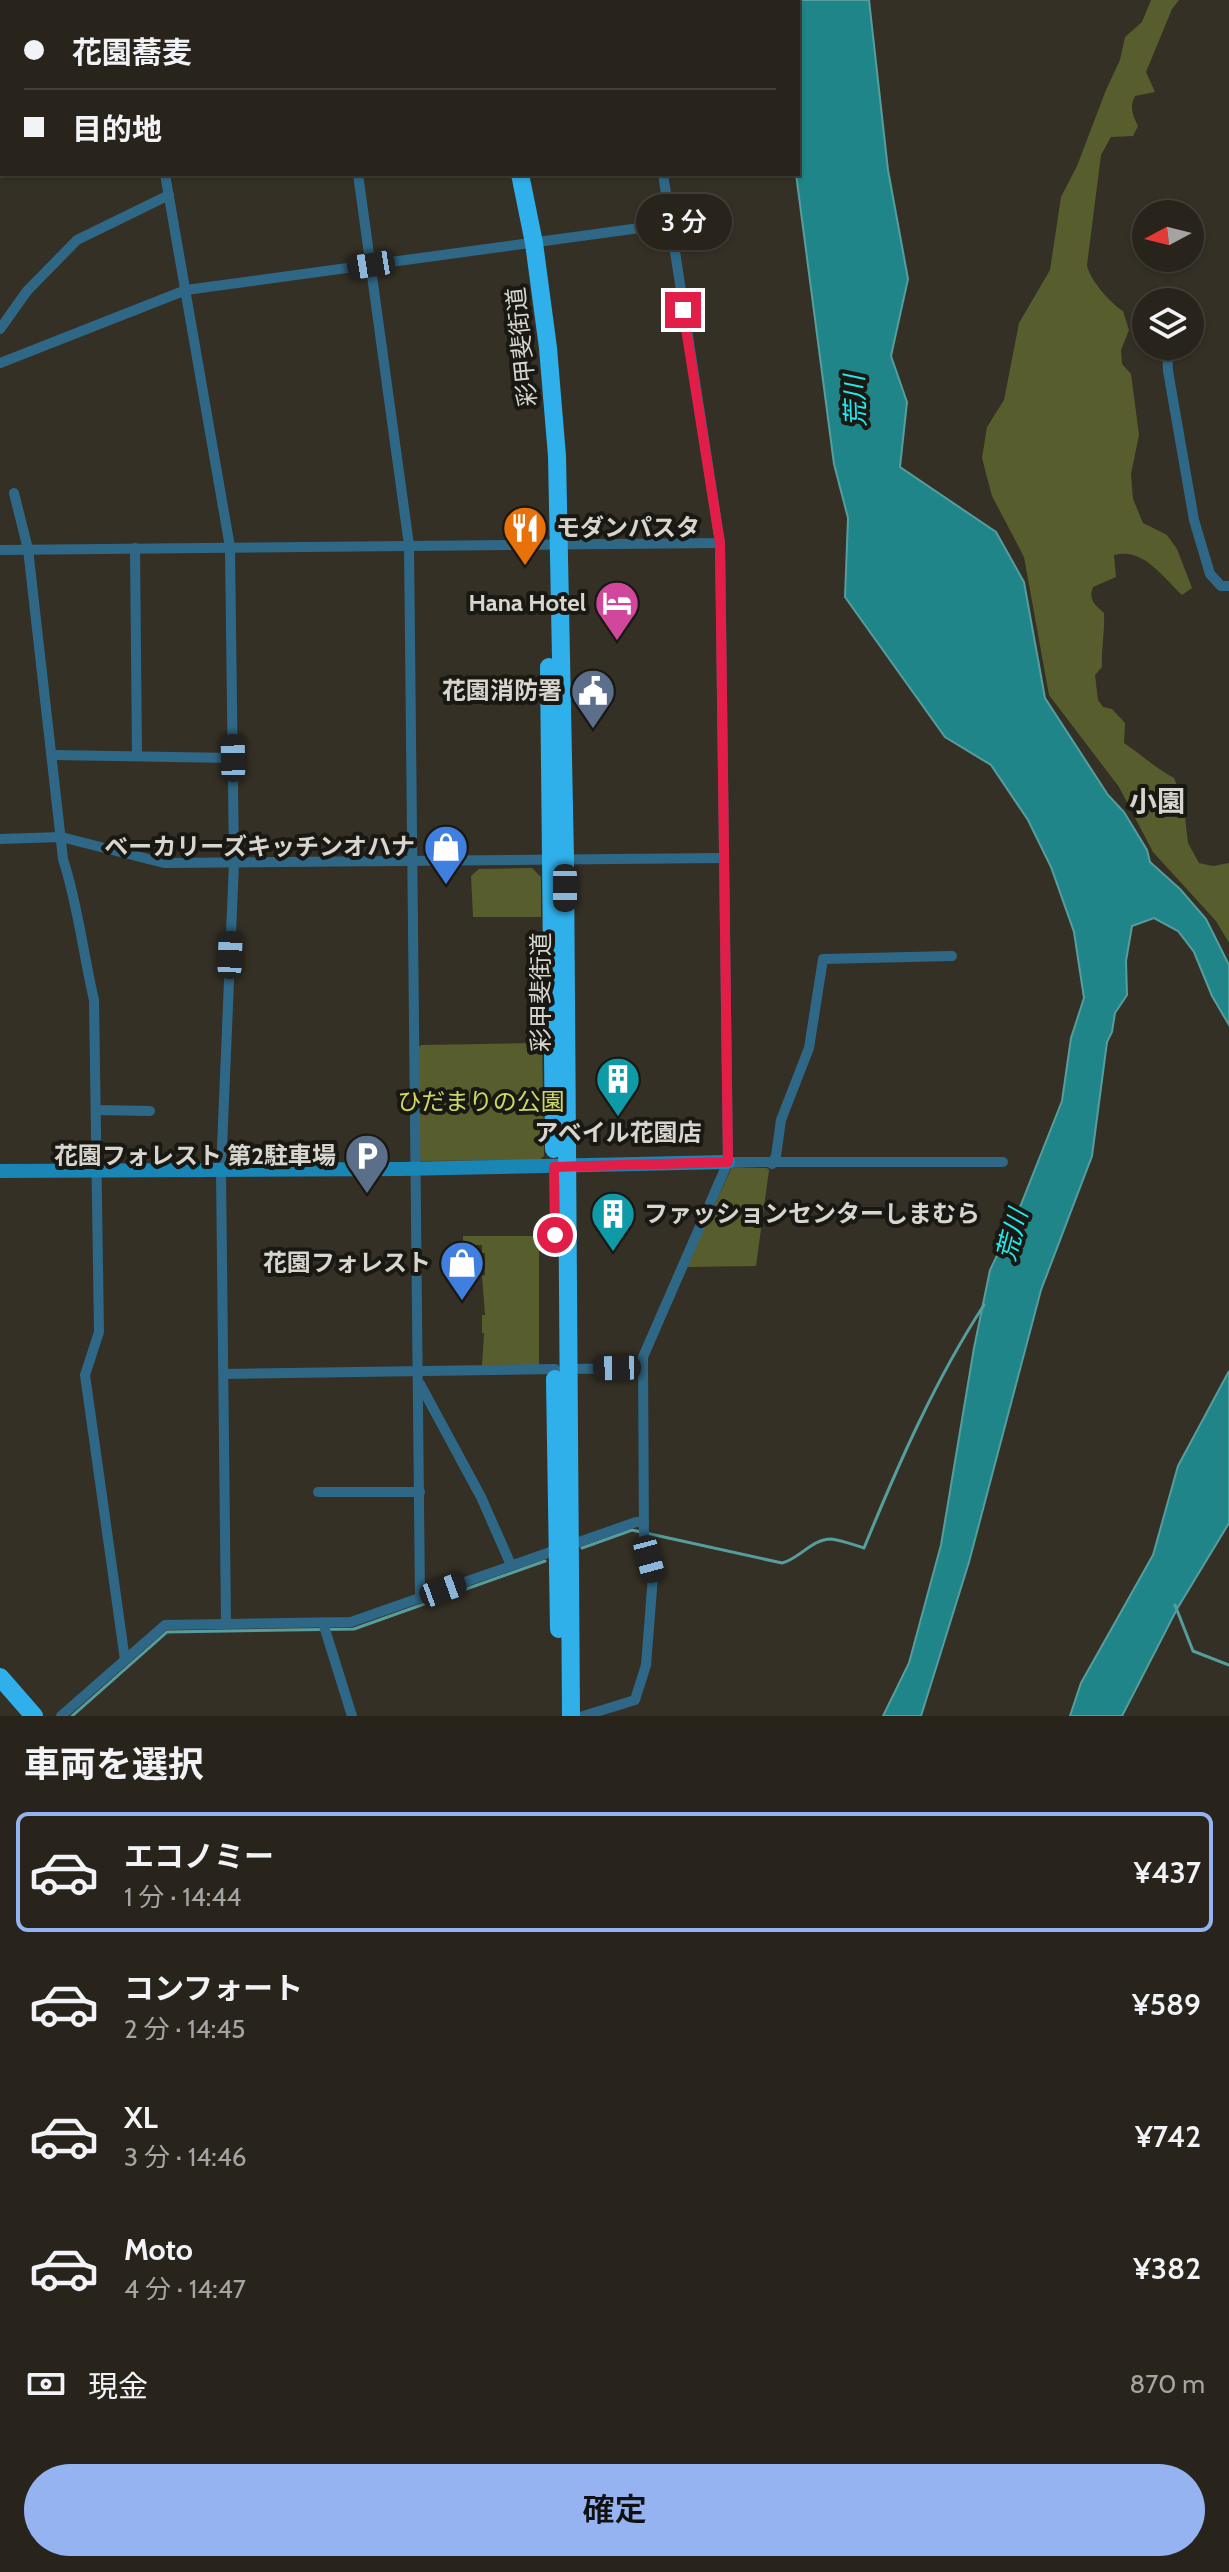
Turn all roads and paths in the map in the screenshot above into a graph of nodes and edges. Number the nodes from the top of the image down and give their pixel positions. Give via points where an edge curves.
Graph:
1 (165, 176) edge
2 (358, 176) edge
3 (510, 176) edge
4 (520, 176) edge
5 (663, 176) edge
6 (169, 195) junction
7 (669, 224) junction
8 (528, 244) junction
9 (371, 265) junction
10 (186, 290) junction
11 (0, 329) edge
12 (1168, 360) edge
13 (0, 363) edge
14 (14, 493) dead end
15 (720, 543) junction
16 (554, 544) junction
17 (409, 545) junction
18 (230, 547) junction
19 (135, 548) junction
20 (28, 549) junction
21 (0, 550) edge
22 (1229, 586) edge
23 (53, 755) junction
24 (137, 756) junction
25 (233, 758) junction
26 (61, 837) junction
27 (0, 839) edge
28 (723, 858) junction
29 (557, 859) junction
30 (412, 860) junction
31 (234, 863) junction
32 (952, 956) dead end
33 (96, 1110) junction
34 (150, 1111) dead end
35 (728, 1162) junction
36 (1003, 1162) dead end
37 (772, 1164) junction
38 (560, 1167) junction
39 (416, 1169) junction
40 (0, 1171) edge
41 (221, 1171) junction
42 (97, 1172) junction
43 (642, 1368) junction
44 (561, 1369) junction
45 (224, 1374) junction
46 (419, 1376) junction
47 (318, 1492) dead end
48 (420, 1492) junction
49 (644, 1529) junction
50 (564, 1546) junction
51 (511, 1565) junction
52 (420, 1598) junction
53 (226, 1624) junction
54 (325, 1628) junction
55 (125, 1660) junction
56 (0, 1677) edge
57 (622, 1704) junction
58 (34, 1716) edge
59 (61, 1716) edge
60 (352, 1716) edge
61 (560, 1716) edge
62 (571, 1716) edge
63 (583, 1716) edge
64 (626, 1716) edge

1 - 6 street
2 - 9 street
3 - 8 highway, 彩甲斐街道
4 - 8 highway, 彩甲斐街道
5 - 7 street
6 - 10 street
6 - 11 street via 77,240 27,291
7 - 8 street
7 - 15 street
8 - 9 street
8 - 16 highway, 彩甲斐街道
9 - 10 street
9 - 17 street
10 - 13 street
10 - 18 street
12 - 22 street via 1194,520 1210,574 1221,586
14 - 20 street
15 - 16 street
15 - 28 street
16 - 17 street
16 - 29 highway, 彩甲斐街道
17 - 18 street
17 - 30 street
18 - 19 street
18 - 25 street
19 - 20 street
19 - 24 street
20 - 21 street
20 - 23 street
23 - 24 street
23 - 26 street
24 - 25 street
25 - 31 street
26 - 27 street
26 - 31 street via 164,863
26 - 33 street via 94,1000
28 - 29 street
28 - 35 street
29 - 30 street
29 - 38 highway, 彩甲斐街道
30 - 31 street
30 - 39 street
31 - 41 street
32 - 37 street via 823,959 809,1048 781,1120
33 - 34 street
33 - 42 street
35 - 37 street
35 - 38 street
35 - 43 street
36 - 37 street
38 - 39 street
38 - 44 highway, 彩甲斐街道
39 - 41 street
39 - 46 street
40 - 42 street
41 - 42 street
41 - 45 street
42 - 55 street via 99,1332 85,1375
43 - 44 street
43 - 49 street
44 - 46 street
44 - 50 highway, 彩甲斐街道
45 - 46 street
45 - 53 street
46 - 48 street
46 - 51 street
47 - 48 street
48 - 52 street
49 - 50 street via 636,1522
49 - 57 street via 653,1576 646,1665 635,1700
50 - 51 street
50 - 61 highway, 彩甲斐街道
50 - 62 highway, 彩甲斐街道
51 - 52 street
52 - 54 street
53 - 54 street
53 - 55 street via 199,1629 165,1625
54 - 60 street
55 - 59 street
56 - 58 highway
57 - 63 street
57 - 64 street

